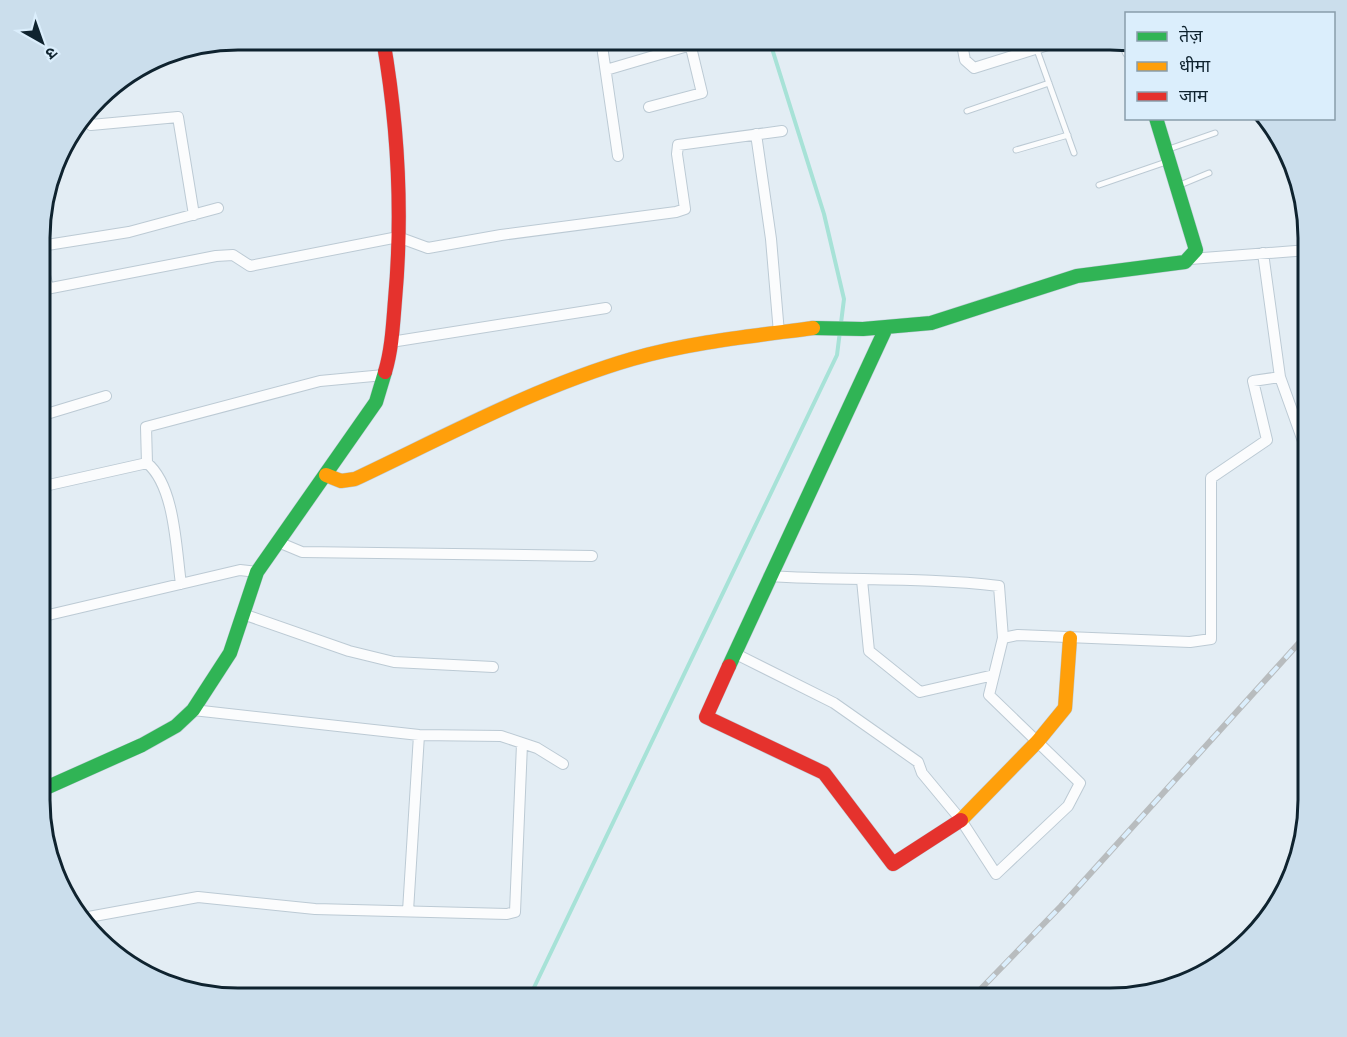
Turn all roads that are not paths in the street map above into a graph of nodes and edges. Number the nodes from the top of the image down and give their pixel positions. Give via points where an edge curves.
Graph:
1 (385, 50) edge
2 (603, 50) edge
3 (666, 50) edge
4 (692, 50) edge
5 (963, 50) edge
6 (1037, 50) joint
7 (606, 70) junction
8 (1049, 83) junction
9 (649, 107) dead end
10 (967, 111) dead end
11 (1157, 120) edge
12 (89, 122) edge
13 (782, 131) dead end
14 (1215, 133) dead end
15 (756, 134) junction
16 (1068, 135) junction
17 (1016, 150) dead end
18 (1074, 153) dead end
19 (1169, 155) junction
20 (618, 156) dead end
21 (1209, 173) dead end
22 (1099, 185) dead end
23 (1178, 186) junction
24 (218, 208) dead end
25 (194, 215) junction
26 (398, 237) junction
27 (49, 245) edge
28 (1298, 251) edge
29 (1263, 254) junction
30 (1190, 259) junction
31 (49, 288) edge
32 (606, 308) dead end
33 (886, 328) junction
34 (778, 333) junction
35 (391, 342) junction
36 (384, 375) junction
37 (1280, 377) junction
38 (106, 396) dead end
39 (49, 413) edge
40 (1298, 426) edge
41 (147, 463) junction
42 (326, 475) junction
43 (49, 485) edge
44 (278, 542) junction
45 (592, 556) dead end
46 (257, 572) junction
47 (769, 576) junction
48 (862, 580) junction
49 (181, 584) junction
50 (243, 614) junction
51 (50, 615) edge
52 (1003, 638) junction
53 (1070, 638) junction
54 (734, 653) junction
55 (493, 667) dead end
56 (994, 675) junction
57 (192, 710) junction
58 (419, 735) junction
59 (1038, 741) junction
60 (522, 744) junction
61 (563, 764) dead end
62 (50, 786) edge
63 (961, 820) junction
64 (408, 911) junction
65 (90, 917) edge

1 - 26 street via 399,175
2 - 7 street
3 - 7 street
4 - 9 street via 702,93
5 - 6 street via 965,60 974,68
6 - 8 lane
7 - 20 street
8 - 10 lane
8 - 16 lane
11 - 19 street
12 - 25 street via 90,125 178,117
13 - 15 street
14 - 19 lane
15 - 26 street via 678,145 685,209 676,212 428,248
15 - 34 street via 771,239
16 - 17 lane
16 - 18 lane
19 - 22 lane
19 - 23 street
21 - 23 lane
23 - 30 street via 1196,250
24 - 25 street
25 - 27 street via 129,232
26 - 31 street via 250,266 233,255 216,256
26 - 35 street
28 - 29 street
29 - 30 street
29 - 37 street
30 - 33 street via 1077,276 931,323
32 - 35 street
33 - 34 street via 819,327
33 - 47 street
34 - 42 street via 633,359 536,394 355,479 341,481
35 - 36 street
36 - 41 street via 320,381 146,427
36 - 42 street via 376,402
37 - 40 street
37 - 53 street via 1253,381 1267,440 1211,478 1211,639 1190,642
38 - 39 street
41 - 43 street
41 - 49 street via 166,491
42 - 44 street
44 - 45 street via 302,552
44 - 46 street
46 - 49 street via 240,570
46 - 50 street
47 - 48 street
47 - 54 street
48 - 52 street via 947,580 999,586
48 - 56 street via 869,651 920,692
49 - 51 street
50 - 55 street via 349,651 394,662
50 - 57 street via 230,652
52 - 53 street
52 - 56 street
53 - 59 street via 1065,708
54 - 63 street via 834,703 918,762 922,773
54 - 63 street via 705,717 824,773 893,864
56 - 59 street via 989,694
57 - 58 street
57 - 62 street via 176,726 142,745
58 - 60 street via 501,736
58 - 64 street
59 - 63 street
59 - 63 street via 1080,783 1068,806 996,874
60 - 61 street
60 - 64 street via 516,912
64 - 65 street via 315,909 198,897

